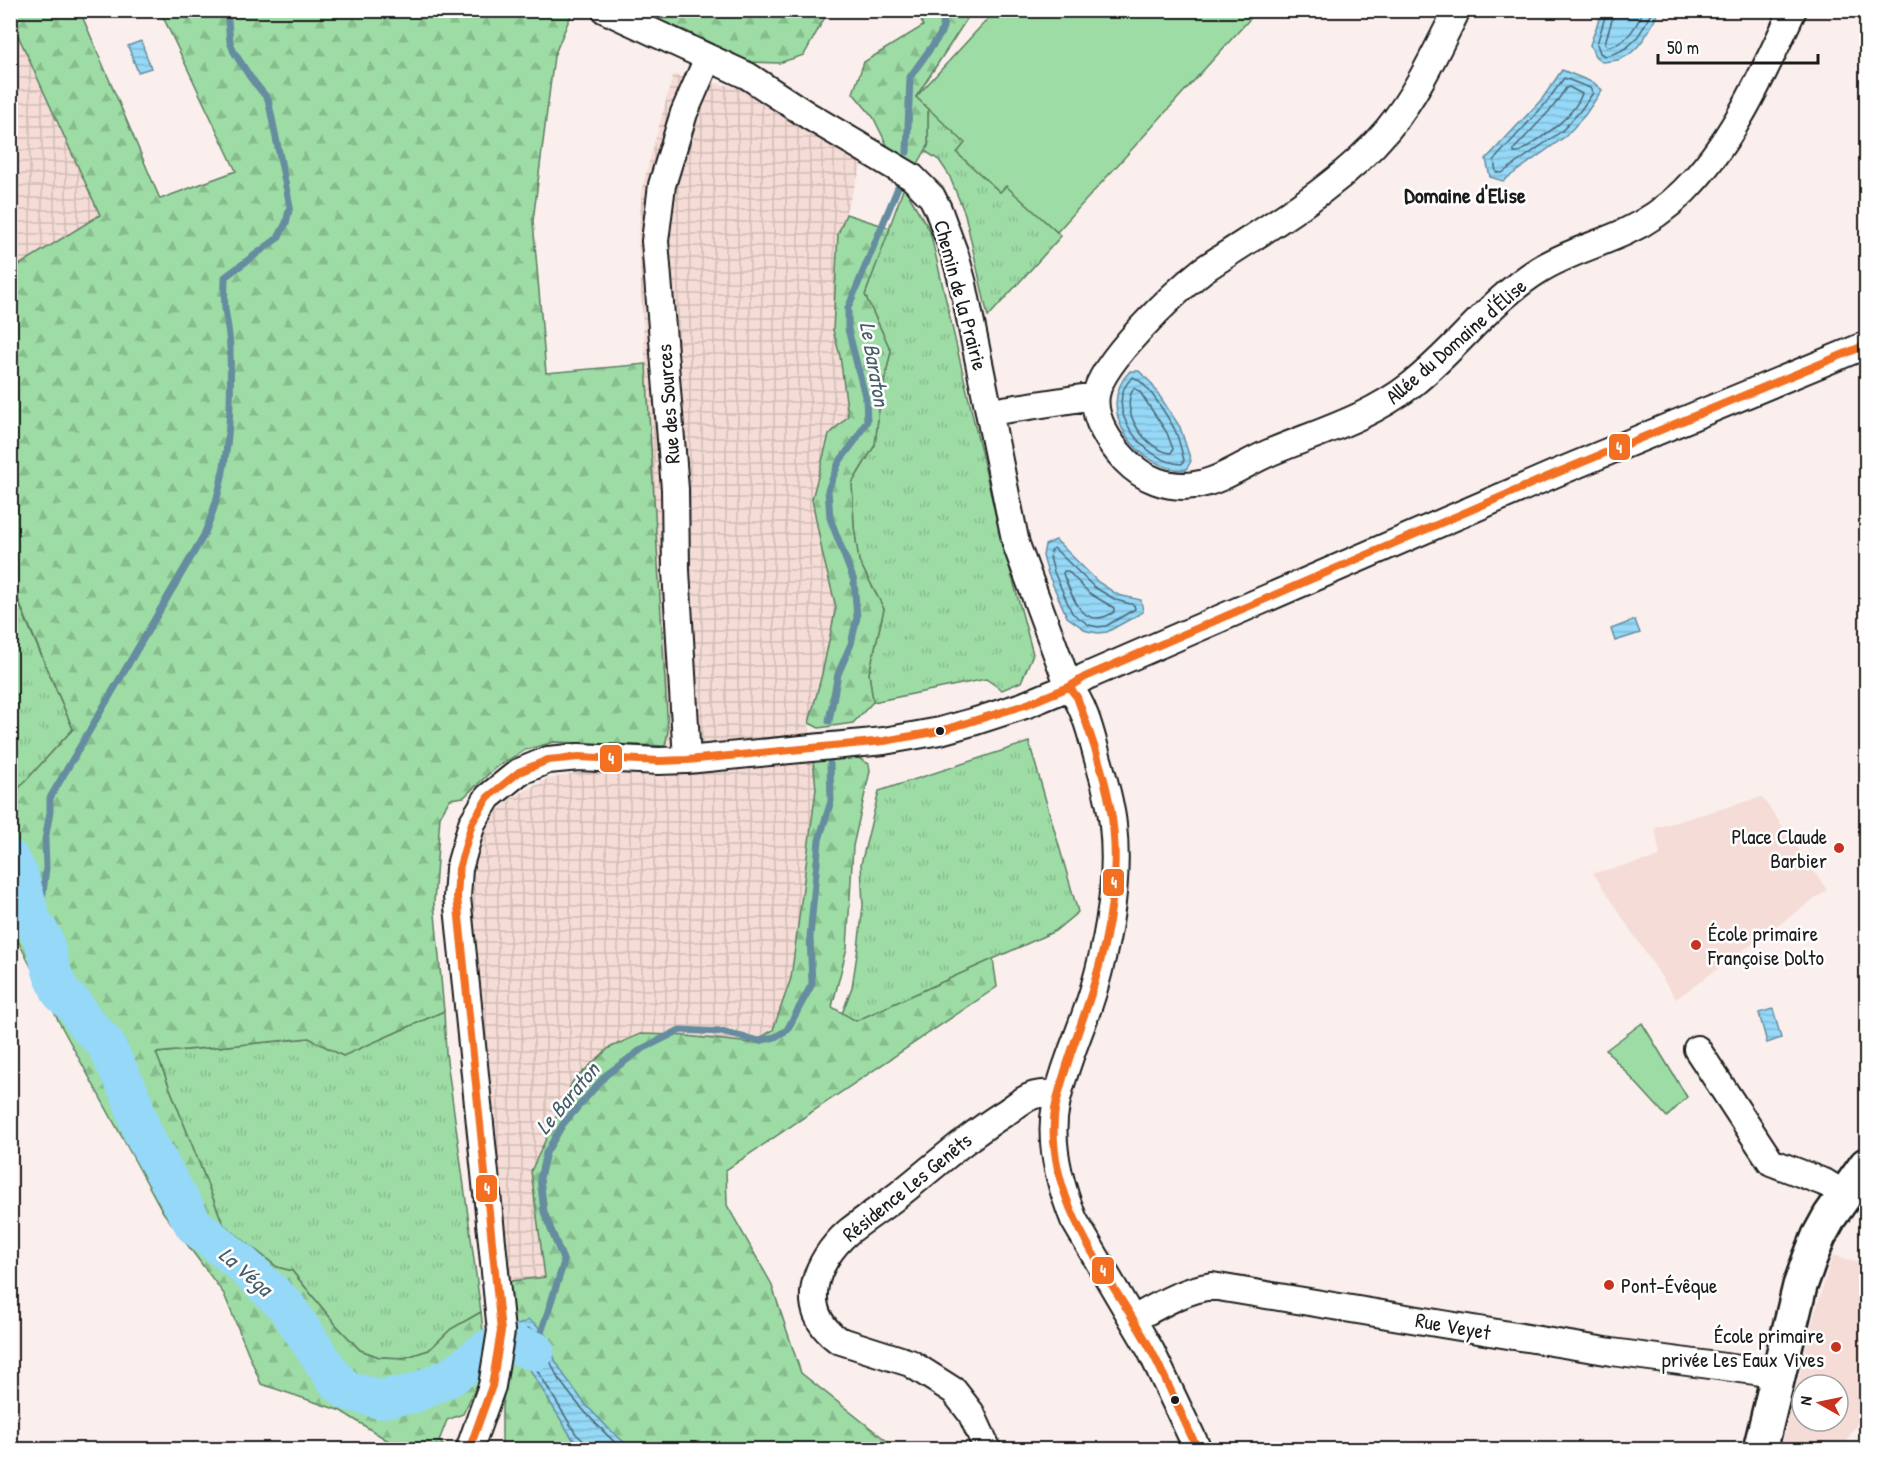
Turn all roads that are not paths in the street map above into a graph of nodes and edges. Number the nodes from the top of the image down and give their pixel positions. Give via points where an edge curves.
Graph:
1 (605, 10) edge
2 (1457, 10) edge
3 (1792, 10) edge
4 (708, 58) junction
5 (1866, 345) edge
6 (1095, 396) junction
7 (990, 412) junction
8 (1069, 687) junction
9 (687, 760) junction
10 (1697, 1049) dead end
11 (1059, 1093) junction
12 (1866, 1165) edge
13 (1844, 1194) junction
14 (1134, 1319) junction
15 (1778, 1376) junction
16 (469, 1449) edge
17 (988, 1449) edge
18 (1198, 1449) edge
19 (1760, 1449) edge

1 - 4 street, Chemin de la Prairie
2 - 6 street via 1408,99 1367,152 1323,191 1185,284 1120,351 1101,379
3 - 6 street, Allée du Domaine d'Élise via 1744,109 1704,170 1683,192 1649,220 1561,258 1513,288 1412,385 1380,406 1208,482 1175,486 1140,474 1125,460 1101,422
4 - 7 street, Chemin de la Prairie via 748,76 904,172 932,197 955,255
4 - 9 street, Rue des Sources via 684,113 662,185 656,241 675,489
5 - 8 street via 1554,474
6 - 7 street
7 - 8 street, Chemin de la Prairie via 1016,544
8 - 9 street via 940,731 884,741
8 - 11 street, Chemin de la Prairie via 1080,705 1109,797 1114,826 1114,872 1098,974
9 - 16 street via 548,760 519,772 489,796 472,823 459,870 457,897 501,1331 489,1395
10 - 13 street via 1771,1162
11 - 14 street, Chemin de la Prairie via 1053,1130 1065,1199 1089,1248
11 - 17 street, Résidence Les Genêts via 1032,1095 976,1132 834,1246 814,1283 813,1307 831,1336 910,1364 954,1391 971,1413
12 - 13 main road
13 - 15 main road via 1810,1258
14 - 15 street, Rue Veyet via 1196,1288 1212,1286
14 - 18 street, Chemin de la Prairie
15 - 19 main road

